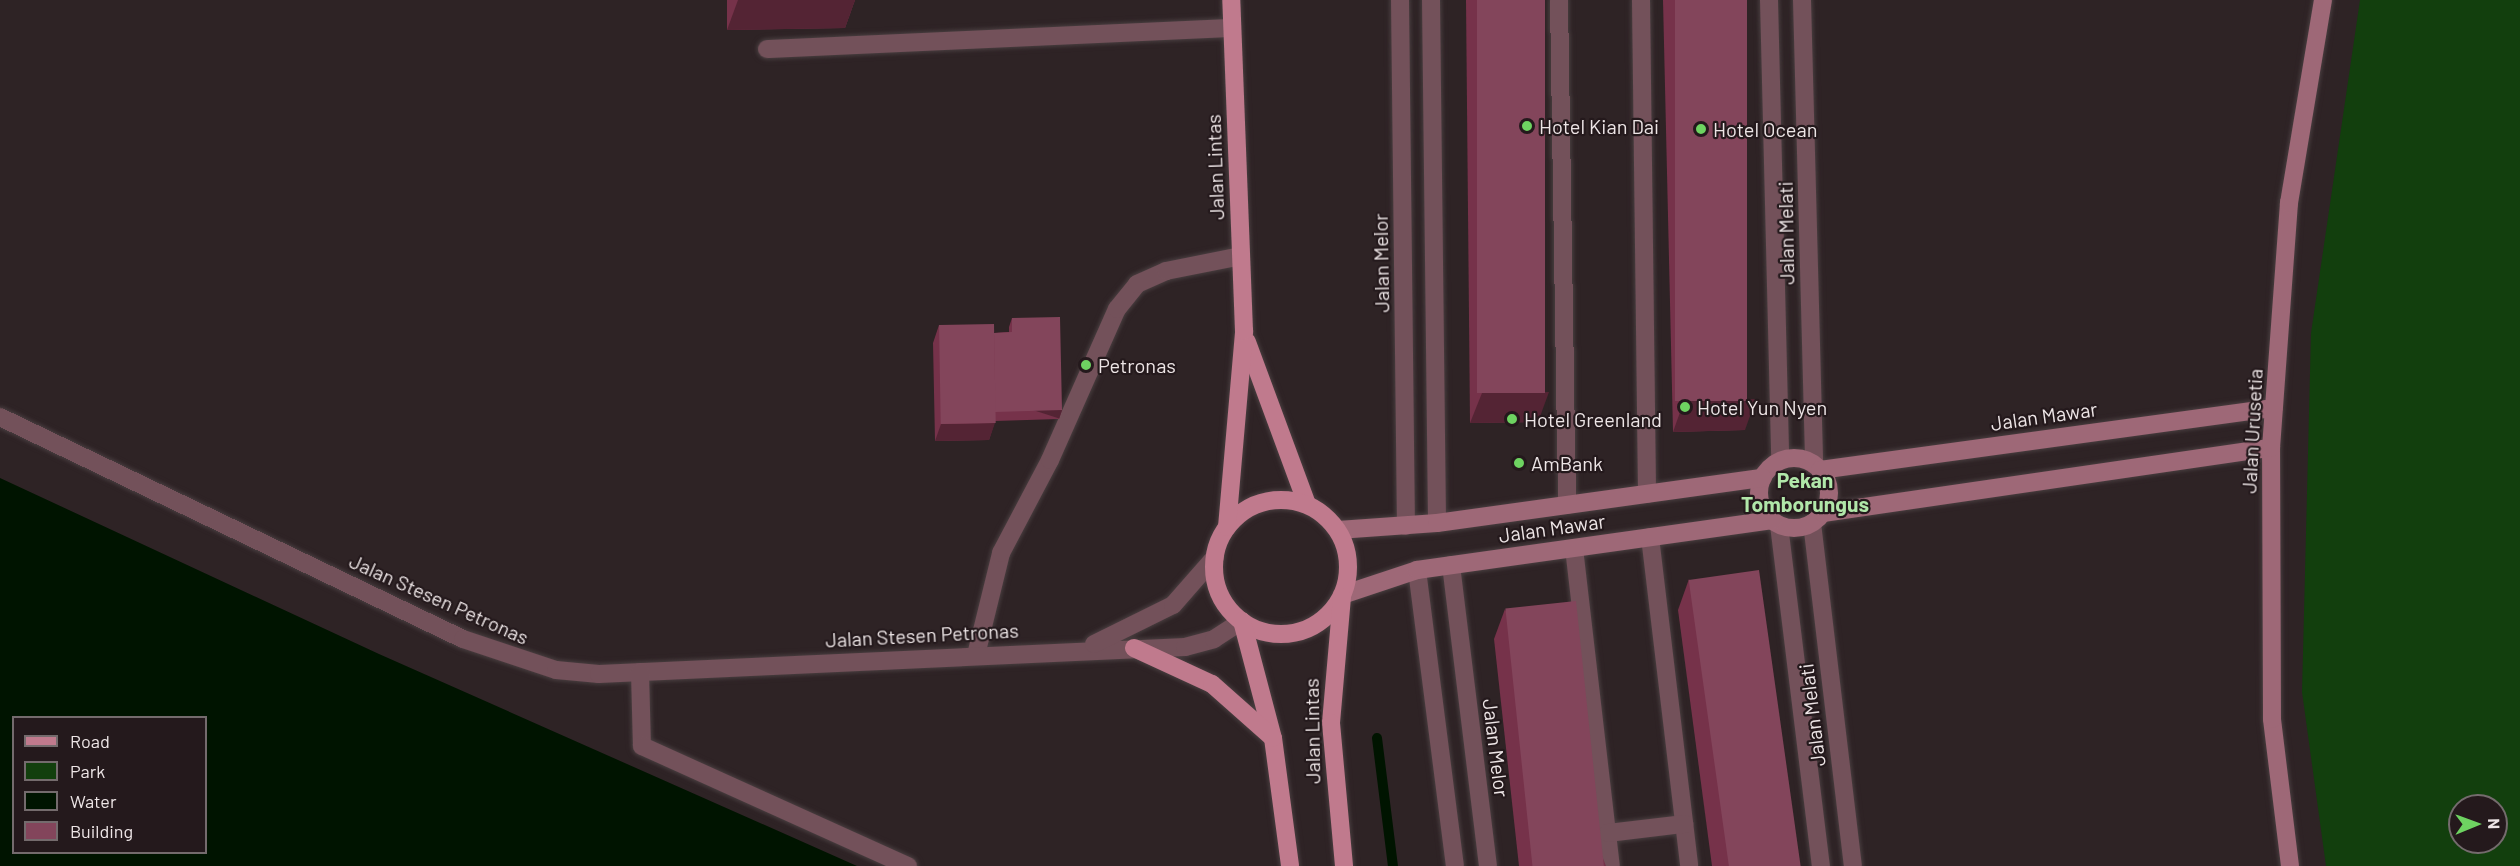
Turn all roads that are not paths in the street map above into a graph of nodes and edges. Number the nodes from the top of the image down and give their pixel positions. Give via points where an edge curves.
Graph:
1 (1231, 0) edge
2 (1400, 0) edge
3 (1431, 0) edge
4 (1559, 0) edge
5 (1641, 0) edge
6 (1769, 0) edge
7 (1802, 0) edge
8 (2324, 0) edge
9 (1232, 28) junction
10 (767, 49) dead end
11 (1241, 256) junction
12 (1244, 331) junction
13 (2274, 408) junction
14 (0, 417) edge
15 (2271, 448) junction
16 (1780, 461) junction
17 (1817, 467) junction
18 (1763, 478) junction
19 (1647, 494) junction
20 (1307, 504) junction
21 (1567, 505) junction
22 (1817, 518) junction
23 (1775, 522) junction
24 (1437, 523) junction
25 (1406, 526) junction
26 (1227, 527) junction
27 (1338, 530) junction
28 (1650, 537) junction
29 (1574, 548) junction
30 (1215, 557) junction
31 (1450, 565) junction
32 (1417, 570) junction
33 (1342, 596) junction
34 (1242, 621) junction
35 (1134, 648) junction
36 (1075, 650) junction
37 (976, 655) junction
38 (640, 672) junction
39 (1273, 738) junction
40 (1684, 824) junction
41 (1608, 833) junction
42 (908, 866) edge
43 (1290, 866) edge
44 (1344, 866) edge
45 (1455, 866) edge
46 (1488, 866) edge
47 (1611, 866) edge
48 (1689, 866) edge
49 (1821, 866) edge
50 (1853, 866) edge
51 (2290, 866) edge

1 - 9 main road, Jalan Lintas
2 - 25 street, Jalan Melor
3 - 24 street
4 - 21 street
5 - 19 street
6 - 16 street, Jalan Melati
7 - 17 street, Jalan Melati
8 - 13 street, Jalan Urusetia via 2289,203
9 - 10 street
9 - 11 main road, Jalan Lintas
11 - 12 main road, Jalan Lintas
11 - 37 street via 1166,271 1137,284 1117,309 1050,460 1001,553
12 - 20 main road, Jalan Lintas via 1282,447
12 - 26 main road, Jalan Lintas
13 - 15 street, Jalan Urusetia
13 - 17 street, Jalan Mawar
14 - 38 street, Jalan Stesen Petronas via 510,659 556,670
15 - 22 street
15 - 51 street, Jalan Urusetia via 2272,719
16 - 17 street via 1803,459
16 - 18 street
17 - 22 street via 1829,491
18 - 19 street, Jalan Mawar
18 - 23 street via 1761,500
19 - 21 street, Jalan Mawar
20 - 26 main road via 1263,501
20 - 27 main road
21 - 24 street, Jalan Mawar
22 - 23 street
22 - 50 street, Jalan Melati
23 - 28 street, Jalan Mawar
23 - 49 street, Jalan Melati
24 - 25 street, Jalan Mawar
25 - 27 street, Jalan Mawar
26 - 30 main road
27 - 33 main road via 1348,562
28 - 29 street, Jalan Mawar
28 - 40 street
29 - 31 street, Jalan Mawar
29 - 41 street
30 - 34 main road via 1220,593
30 - 36 street, Jalan Stesen Petronas via 1192,589 1151,621
31 - 32 street, Jalan Mawar
31 - 46 street, Jalan Melor
32 - 33 street, Jalan Mawar
32 - 45 street
33 - 34 main road via 1316,624 1298,632 1269,632
33 - 44 main road, Jalan Lintas via 1331,723
34 - 35 street, Jalan Stesen Petronas via 1214,639 1185,646
34 - 39 main road, Jalan Lintas
35 - 36 street, Jalan Stesen Petronas
35 - 39 main road via 1212,684
36 - 37 street, Jalan Stesen Petronas
37 - 38 street, Jalan Stesen Petronas
38 - 42 street via 642,746
39 - 43 main road, Jalan Lintas
40 - 41 street
40 - 48 street
41 - 47 street

